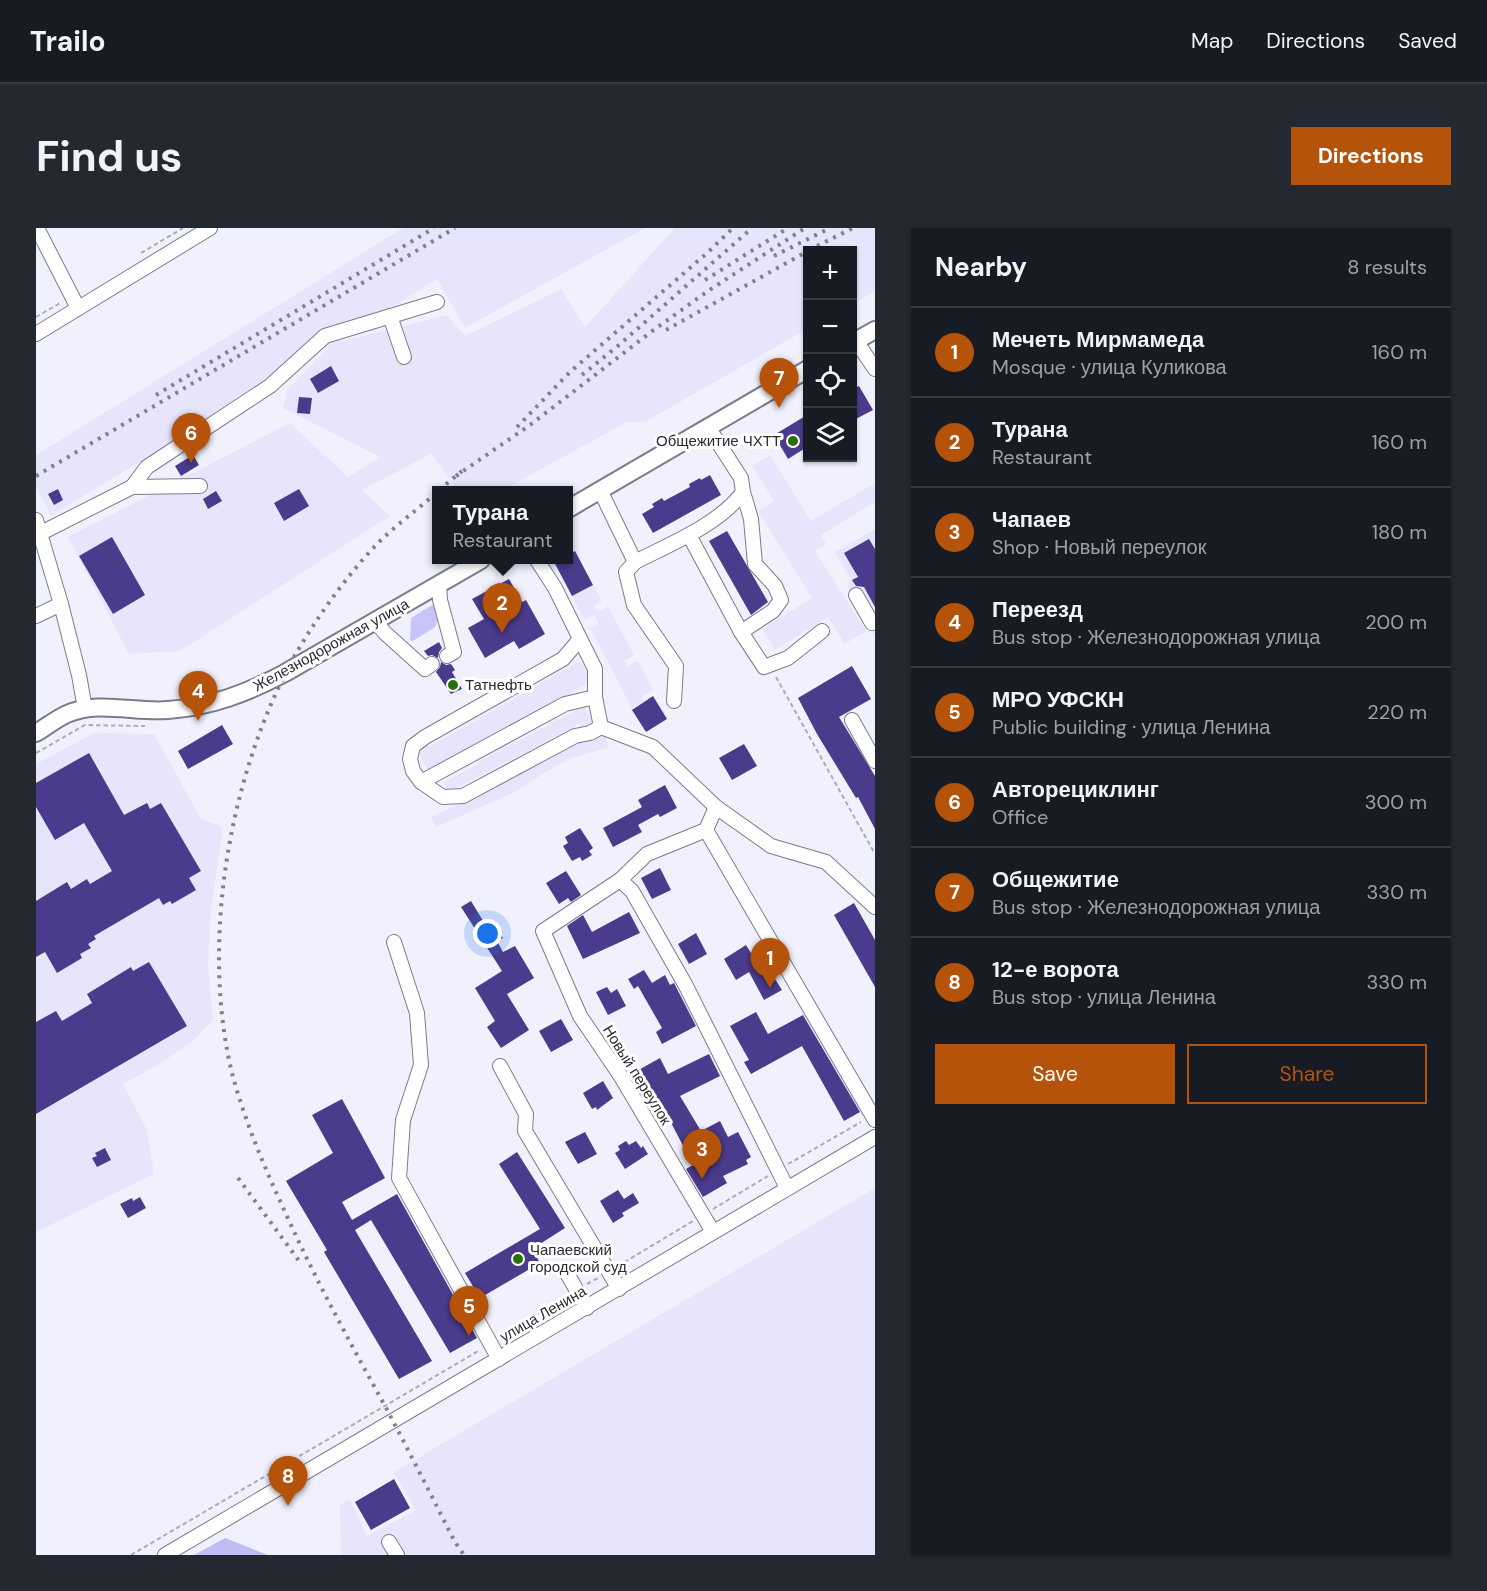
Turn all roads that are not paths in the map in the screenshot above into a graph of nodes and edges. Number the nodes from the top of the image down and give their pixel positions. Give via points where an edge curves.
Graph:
1 (37, 228) edge
2 (210, 228) edge
3 (75, 302) junction
4 (436, 302) dead end
5 (390, 316) junction
6 (875, 330) edge
7 (36, 334) edge
8 (857, 340) edge
9 (857, 346) edge
10 (404, 357) dead end
11 (875, 369) edge
12 (803, 371) edge
13 (708, 427) junction
14 (200, 486) dead end
15 (132, 488) junction
16 (600, 490) junction
17 (743, 492) junction
18 (573, 506) edge
19 (38, 527) edge
20 (689, 535) junction
21 (635, 562) junction
22 (474, 564) edge
23 (540, 564) edge
24 (439, 584) junction
25 (856, 594) dead end
26 (60, 604) junction
27 (36, 616) edge
28 (375, 621) junction
29 (875, 621) edge
30 (822, 631) dead end
31 (741, 632) junction
32 (580, 639) junction
33 (447, 656) dead end
34 (432, 664) dead end
35 (595, 697) junction
36 (674, 701) dead end
37 (85, 709) junction
38 (852, 720) dead end
39 (601, 727) junction
40 (36, 733) edge
41 (875, 761) edge
42 (421, 782) junction
43 (716, 807) junction
44 (706, 830) junction
45 (620, 879) junction
46 (875, 907) edge
47 (394, 942) dead end
48 (500, 1066) dead end
49 (873, 1118) edge
50 (875, 1137) edge
51 (787, 1188) junction
52 (713, 1232) junction
53 (565, 1270) dead end
54 (619, 1289) junction
55 (587, 1308) junction
56 (499, 1359) junction
57 (389, 1542) dead end
58 (165, 1555) edge
59 (398, 1555) edge

1 - 3 street
2 - 3 street
3 - 7 street
4 - 5 street
5 - 10 street
5 - 15 street via 325,336 270,386 147,467
6 - 8 main road
9 - 11 street
12 - 13 main road
13 - 16 main road
13 - 17 street via 741,478
14 - 15 street
15 - 19 street
16 - 18 main road
16 - 21 street
17 - 20 street via 734,505
17 - 31 street via 751,519 755,564 775,586 781,600 773,612
19 - 26 street
20 - 21 street
20 - 31 street
21 - 36 street via 626,572 633,604 676,666
22 - 24 main road, Железнодорожная улица
23 - 32 street
24 - 28 main road, Железнодорожная улица
24 - 33 street via 454,652
25 - 29 street via 872,623
26 - 27 street
26 - 37 street
28 - 34 street via 425,669
28 - 37 main road, Железнодорожная улица via 285,673 225,700 165,711
30 - 31 street via 788,658 764,667
32 - 35 street via 595,669
32 - 42 street via 563,659 413,746 410,759
35 - 39 street
35 - 42 street via 565,704
37 - 40 main road, Железнодорожная улица via 68,713
38 - 41 street
39 - 42 street via 575,736 463,795 443,797
39 - 43 street via 653,747
43 - 44 street
43 - 46 street via 771,846 826,862
44 - 45 street via 647,854
44 - 49 street
45 - 51 street via 632,891 681,976
45 - 52 street, Новый переулок via 543,931 580,1016 620,1075
47 - 56 street via 417,1013 421,1065 403,1120 399,1178
48 - 54 street via 526,1114 525,1131
50 - 51 street, улица Ленина
51 - 52 street, улица Ленина
52 - 54 street, улица Ленина
53 - 55 street
54 - 55 street, улица Ленина
55 - 56 street, улица Ленина
56 - 58 street, улица Ленина
57 - 59 street

